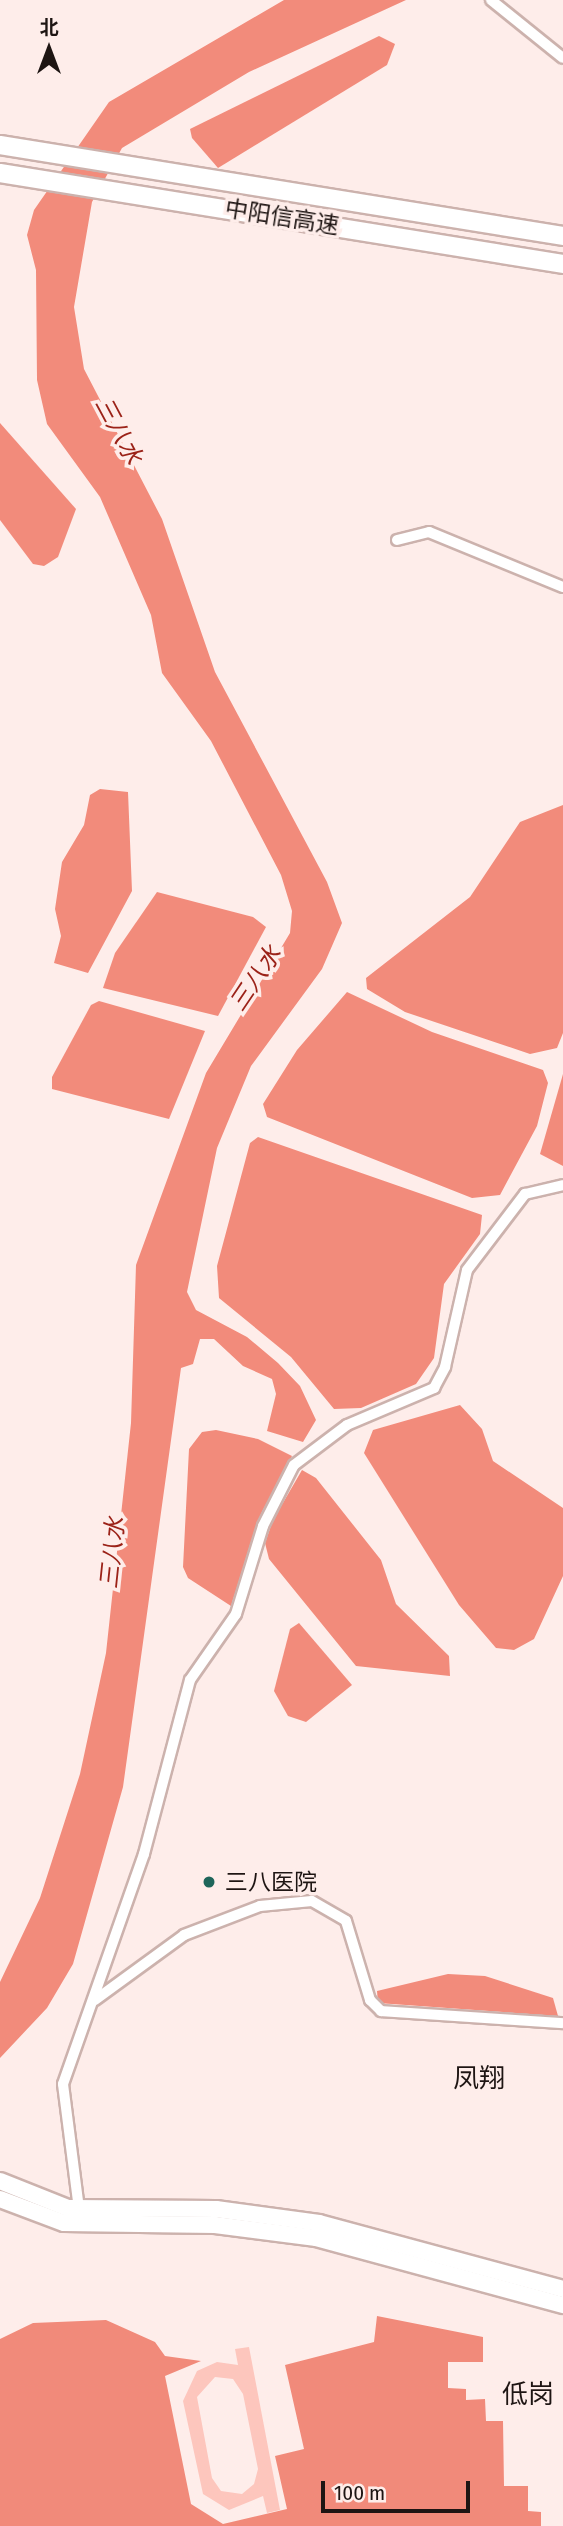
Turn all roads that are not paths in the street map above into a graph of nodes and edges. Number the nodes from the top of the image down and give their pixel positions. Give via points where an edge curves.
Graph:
1 (491, 0) edge
2 (563, 58) edge
3 (0, 145) edge
4 (0, 173) edge
5 (563, 236) edge
6 (563, 264) edge
7 (397, 540) dead end
8 (563, 587) edge
9 (563, 1185) edge
10 (95, 2000) junction
11 (563, 2023) edge
12 (0, 2181) edge
13 (0, 2199) edge
14 (79, 2209) junction
15 (563, 2289) edge
16 (563, 2305) edge

1 - 2 street
3 - 5 highway, 中阳信高速
4 - 6 highway, 中阳信高速
7 - 8 street via 429,532
9 - 10 street via 525,1194 467,1270 445,1367 434,1388 331,1435 288,1475 236,1614 185,1690 144,1854
10 - 11 street via 184,1935 260,1906 312,1901 346,1921 370,2000 380,2011
10 - 14 street via 62,2096
12 - 14 main road
13 - 16 main road via 78,2225 215,2225 316,2238
14 - 15 main road via 277,2215

